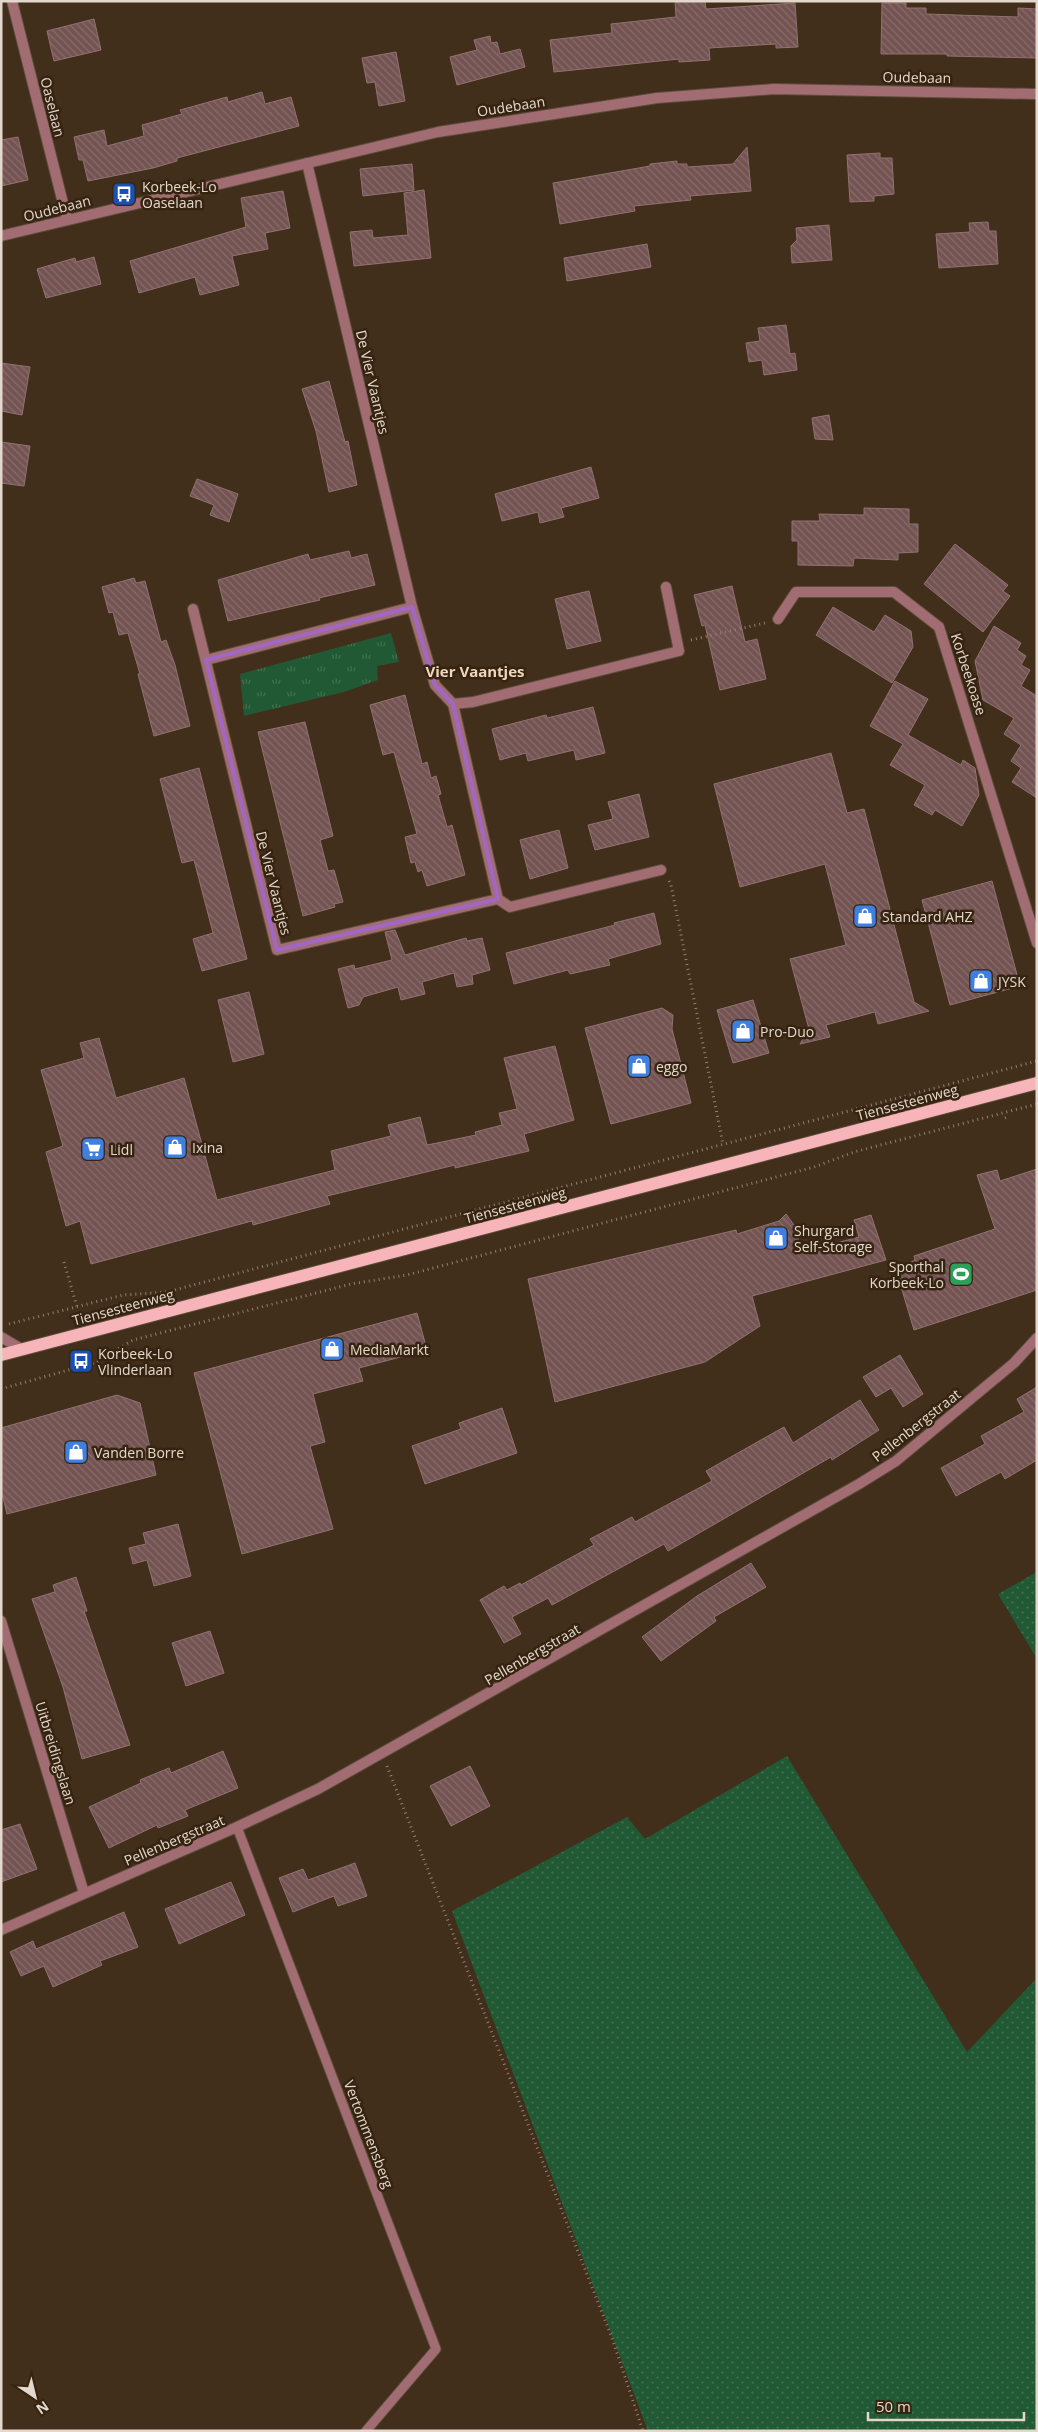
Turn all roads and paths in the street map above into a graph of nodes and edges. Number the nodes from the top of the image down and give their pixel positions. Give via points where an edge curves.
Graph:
1 (12, 1) edge
2 (1037, 94) edge
3 (307, 163) junction
4 (67, 219) junction
5 (1, 236) edge
6 (666, 586) dead end
7 (412, 607) junction
8 (193, 609) dead end
9 (778, 619) joint
10 (685, 641) dead end
11 (206, 660) junction
12 (454, 704) junction
13 (661, 870) joint
14 (498, 899) junction
15 (1037, 943) edge
16 (1037, 1061) edge
17 (1037, 1083) edge
18 (1037, 1104) edge
19 (723, 1143) junction
20 (727, 1164) junction
21 (64, 1262) dead end
22 (77, 1307) junction
23 (6, 1324) dead end
24 (1, 1337) edge
25 (1037, 1338) edge
26 (24, 1350) junction
27 (1, 1356) edge
28 (1, 1389) edge
29 (1, 1621) edge
30 (382, 1754) junction
31 (237, 1827) junction
32 (84, 1893) junction
33 (1, 1930) edge
34 (366, 2431) edge
35 (643, 2431) edge

1 - 4 street, Oaselaan
2 - 3 street, Oudebaan via 774,89 656,98 438,132
3 - 4 street, Oudebaan
3 - 7 street, De Vier Vaantjes
4 - 5 street, Oudebaan
6 - 12 street via 679,651
7 - 11 street
7 - 12 street, De Vier Vaantjes via 436,686
8 - 11 street, De Vier Vaantjes
9 - 10 path
9 - 15 street, Korbeekoase via 796,592 894,592 939,627
11 - 14 street, De Vier Vaantjes via 277,950
12 - 14 street
13 - 14 street, De Vier Vaantjes via 510,907
13 - 19 path via 671,885
16 - 19 path
17 - 20 main road, Tiensesteenweg
18 - 28 path via 408,1275 350,1284 134,1340 97,1362
19 - 20 path
19 - 22 path via 167,1292 123,1295
20 - 26 main road, Tiensesteenweg
21 - 22 path
22 - 23 path
24 - 26 street
25 - 30 street, Pellenbergstraat via 1014,1363 896,1461 874,1475
26 - 27 main road, Tiensesteenweg
29 - 32 street, Uitbreidingslaan
30 - 31 street, Pellenbergstraat
30 - 35 path via 612,2338
31 - 32 street, Pellenbergstraat
31 - 34 lane, Vertommensberg via 436,2349
32 - 33 street, Pellenbergstraat

